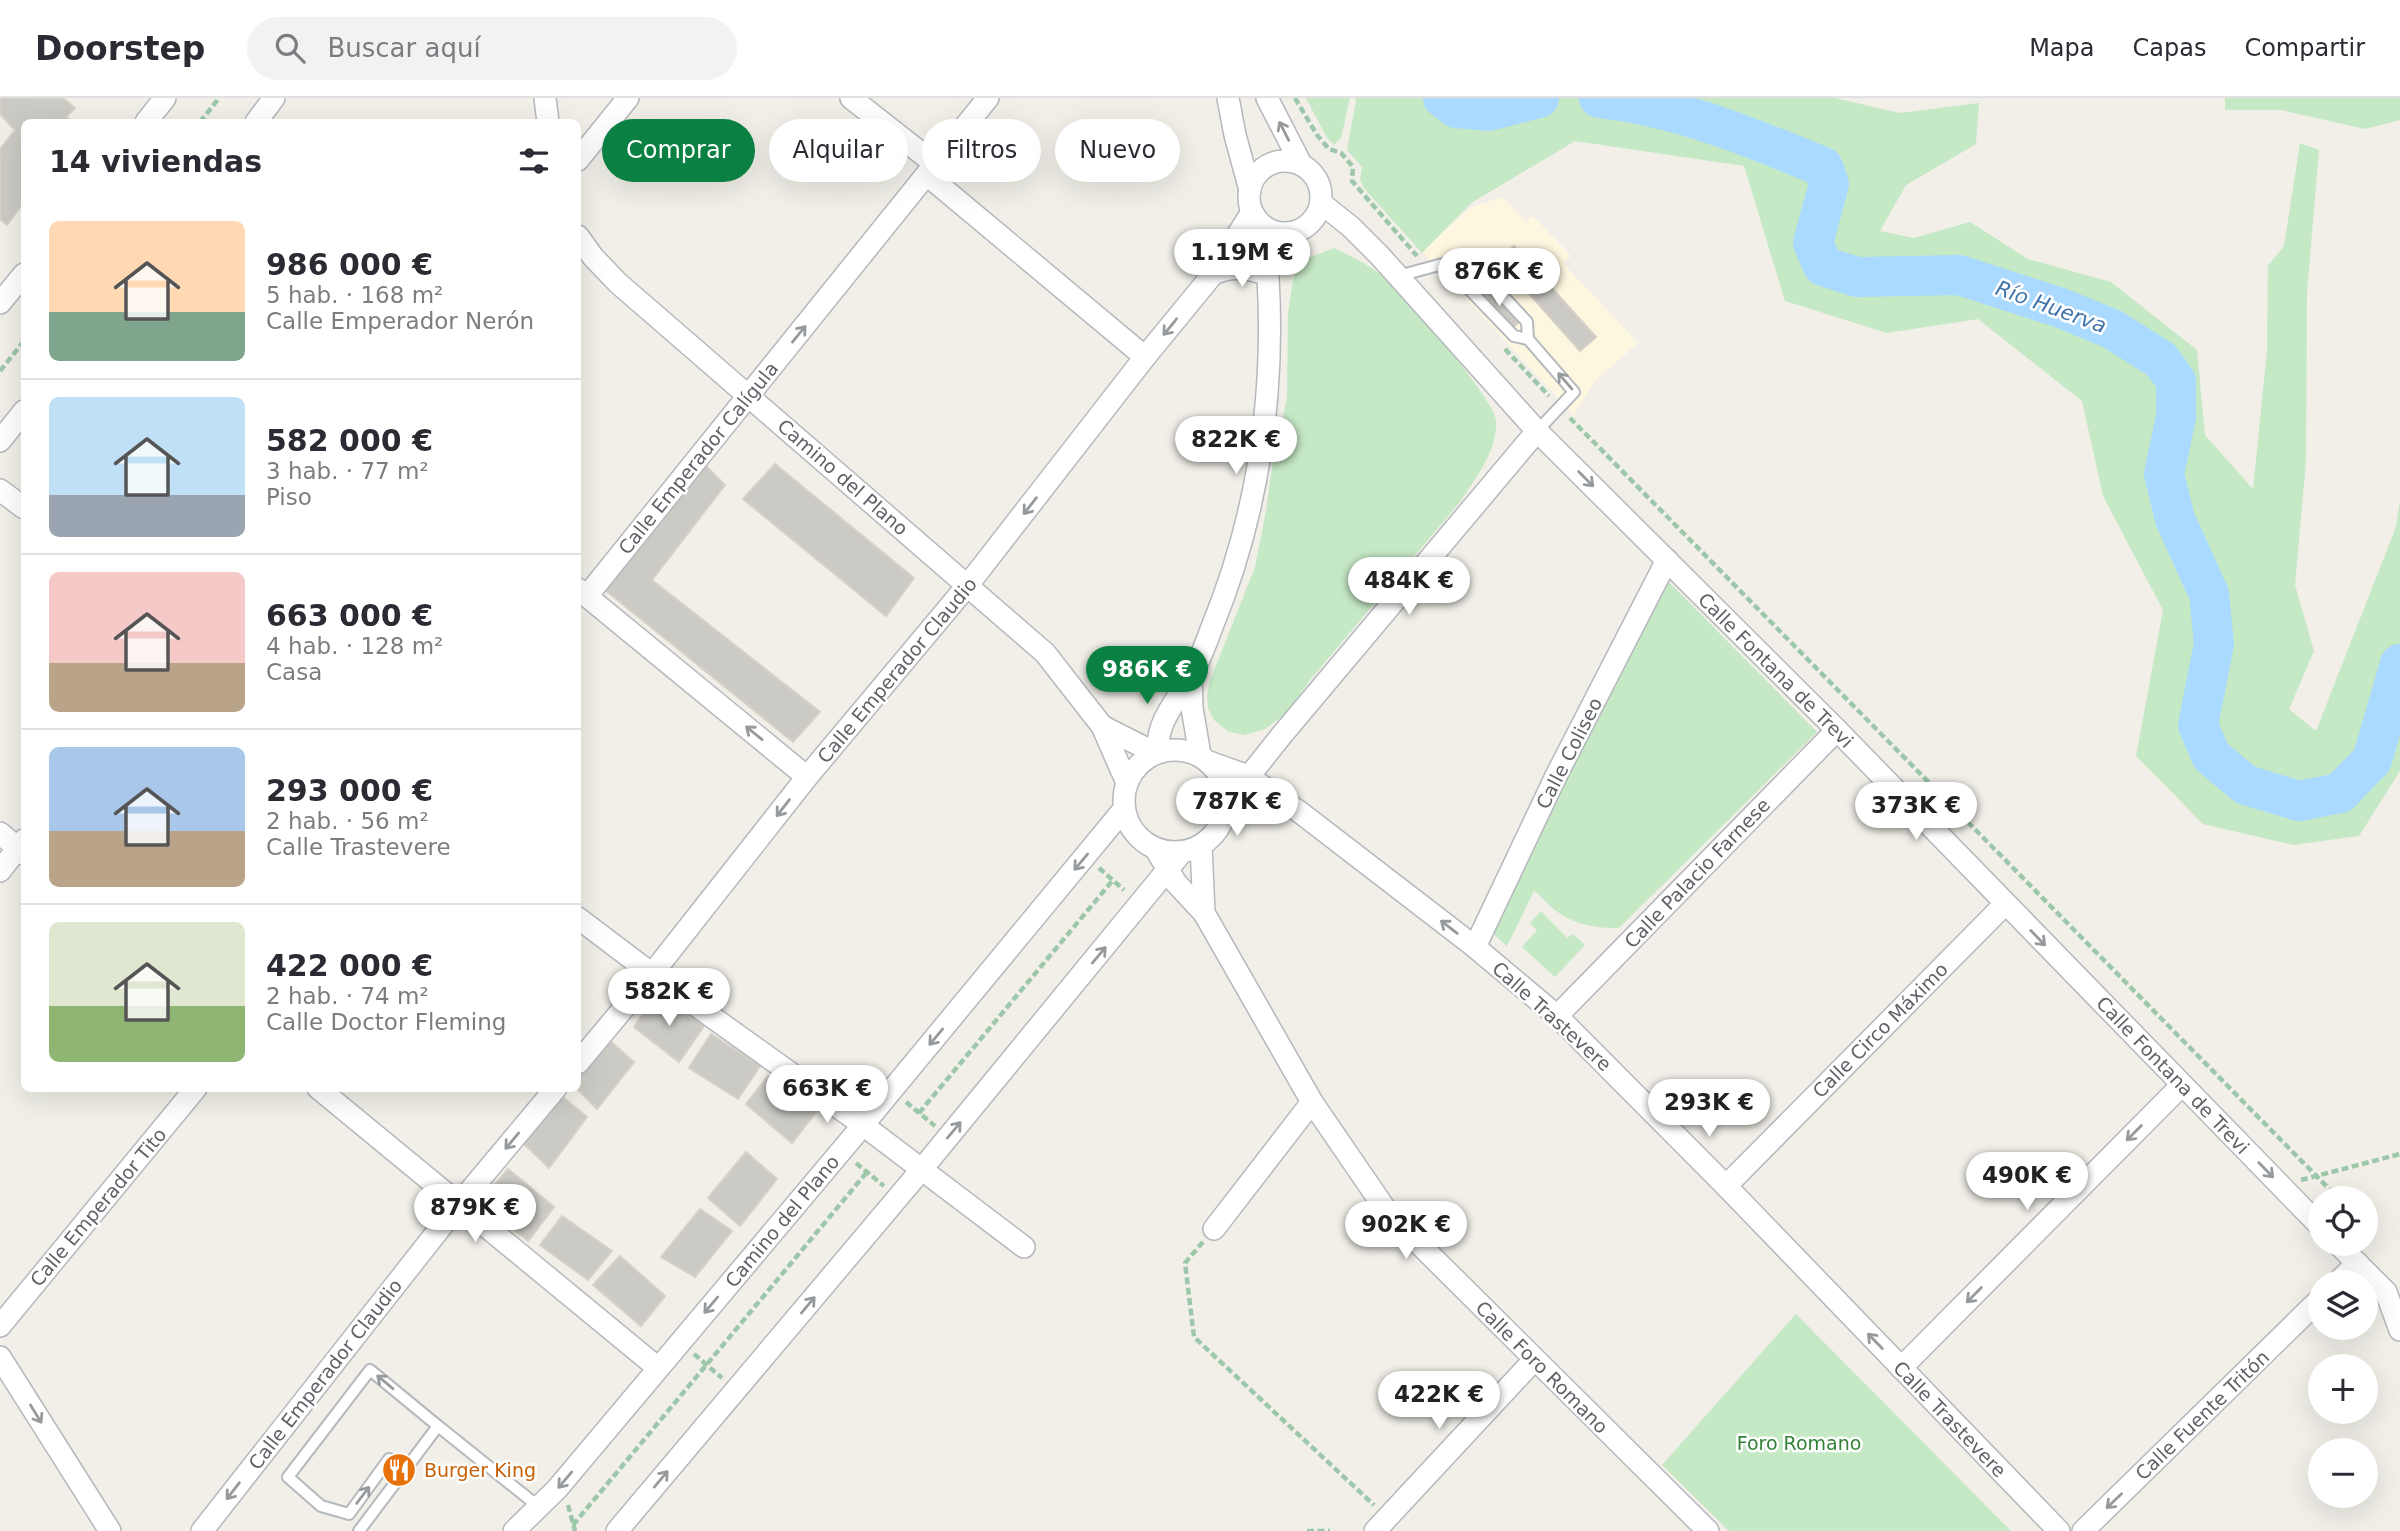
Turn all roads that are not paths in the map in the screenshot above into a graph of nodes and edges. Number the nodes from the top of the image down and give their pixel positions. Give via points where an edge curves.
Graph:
1 (165, 98) edge
2 (274, 98) edge
3 (628, 98) edge
4 (851, 98) edge
5 (988, 98) edge
6 (1228, 98) edge
7 (1267, 98) edge
8 (148, 119) edge
9 (259, 119) edge
10 (971, 119) edge
11 (586, 136) edge
12 (922, 161) edge
13 (1301, 164) junction
14 (922, 180) edge
15 (946, 182) edge
16 (1250, 190) junction
17 (1321, 203) junction
18 (1253, 214) junction
19 (1294, 232) junction
20 (581, 240) edge
21 (1433, 267) junction
22 (1213, 274) junction
23 (1268, 275) junction
24 (1398, 276) junction
25 (21, 278) edge
26 (0, 303) edge
27 (1528, 339) junction
28 (1145, 357) junction
29 (750, 396) junction
30 (21, 415) edge
31 (1537, 431) junction
32 (0, 441) edge
33 (0, 490) edge
34 (21, 506) edge
35 (1667, 561) junction
36 (967, 586) junction
37 (582, 592) edge
38 (1191, 676) junction
39 (1102, 726) junction
40 (1836, 730) junction
41 (1157, 752) junction
42 (1205, 758) junction
43 (807, 776) junction
44 (1248, 776) junction
45 (1127, 783) junction
46 (1227, 804) junction
47 (1124, 809) junction
48 (0, 833) edge
49 (21, 846) edge
50 (21, 848) edge
51 (1155, 848) junction
52 (1192, 848) junction
53 (0, 871) edge
54 (1167, 872) junction
55 (2005, 904) junction
56 (1204, 913) junction
57 (581, 920) edge
58 (1475, 947) junction
59 (652, 974) junction
60 (1557, 1016) junction
61 (581, 1059) edge
62 (2182, 1085) junction
63 (192, 1092) edge
64 (323, 1092) edge
65 (553, 1092) edge
66 (1312, 1102) junction
67 (863, 1125) junction
68 (922, 1169) junction
69 (1726, 1186) junction
70 (459, 1204) junction
71 (2308, 1214) edge
72 (1214, 1229) road end
73 (1024, 1247) dead end
74 (2350, 1256) edge
75 (2357, 1263) junction
76 (2350, 1270) edge
77 (2308, 1311) edge
78 (0, 1325) edge
79 (2400, 1330) edge
80 (0, 1357) edge
81 (1534, 1360) junction
82 (658, 1368) junction
83 (1901, 1368) junction
84 (438, 1426) junction
85 (409, 1464) junction
86 (539, 1507) junction
87 (1382, 1524) edge
88 (110, 1531) edge
89 (202, 1531) edge
90 (359, 1531) edge
91 (514, 1531) edge
92 (617, 1531) edge
93 (1708, 1531) edge
94 (2059, 1531) edge
95 (2083, 1531) edge

1 - 8 street
2 - 9 street
3 - 11 street
4 - 12 street
5 - 10 street, Calle Emperador Calígula
6 - 16 street
13 -> 7 street
13 - 16 street via 1269,164
13 - 17 street via 1318,180
29 -> 14 street, Calle Emperador Calígula
15 - 28 street
16 - 18 street
17 - 19 street via 1312,222
17 - 24 street, Calle Fontana de Trevi
18 - 19 street via 1271,230
18 - 22 street, Calle Emperador Claudio
18 - 23 street
19 - 23 street
20 - 29 street, Camino del Plano via 618,283
21 - 24 lane
21 - 27 lane via 1464,284 1514,336
21 - 27 lane via 1454,261 1478,270 1527,321
22 - 23 street via 1242,268
22 -> 28 street, Calle Emperador Claudio
23 - 38 street via 1269,373 1261,459 1234,569
24 - 31 street, Calle Fontana de Trevi
25 - 26 street
31 -> 27 lane via 1574,392
28 -> 36 street, Calle Emperador Claudio
29 - 36 street, Camino del Plano
29 - 37 street, Calle Emperador Calígula
30 - 32 street
31 -> 35 street, Calle Fontana de Trevi
31 - 44 street
33 - 34 street
35 - 40 street, Calle Fontana de Trevi
35 - 58 street, Calle Coliseo via 1556,776
36 - 39 street, Camino del Plano via 1045,653
36 - 43 street, Calle Emperador Claudio
43 -> 37 street, Calle Emperador Calígula
38 - 41 street via 1159,731
38 - 42 street via 1192,708
39 - 41 street, Camino del Plano
39 - 45 street, Camino del Plano
40 - 55 street, Calle Fontana de Trevi
40 - 60 street, Calle Palacio Farnese
41 - 42 street via 1180,749
41 - 45 street via 1138,765
42 - 44 street, Calle Trastevere
42 - 46 street via 1223,780
43 -> 59 street, Calle Emperador Claudio
44 - 46 street
58 -> 44 street, Calle Trastevere
45 - 47 street
46 - 52 street via 1218,828
47 - 51 street via 1138,836
47 -> 67 street, Camino del Plano
48 - 49 street
50 - 53 street
51 - 52 street
51 - 54 street, Calle Foro Romano
52 - 54 street
52 - 56 street, Calle Foro Romano
54 - 56 street, Calle Foro Romano
68 -> 54 street
55 -> 62 street, Calle Fontana de Trevi
55 - 69 street, Calle Circo Máximo
56 - 66 street, Calle Foro Romano
57 - 59 street
58 - 60 street, Calle Trastevere
59 - 61 street, Calle Emperador Claudio
59 - 67 street
60 - 69 street, Calle Trastevere
62 -> 71 street, Calle Fontana de Trevi
62 -> 83 street
63 - 78 street, Calle Emperador Tito
64 - 70 street
65 -> 70 street, Calle Emperador Claudio
66 - 72 street
66 - 81 street, Calle Foro Romano via 1388,1213
67 - 68 street
67 -> 82 street, Camino del Plano
68 - 73 street
92 -> 68 street
83 -> 69 street, Calle Trastevere
70 - 82 street
70 -> 89 street, Calle Emperador Claudio
74 - 75 street
75 - 76 street
75 - 79 street via 2386,1292
77 -> 95 street, Calle Fuente Tritón
80 -> 88 street
81 - 87 street
81 - 93 street, Calle Foro Romano
82 -> 86 street, Camino del Plano
83 - 94 street, Calle Trastevere
84 - 85 lane
84 -> 85 lane via 370,1370 288,1477 321,1506 349,1514 389,1459
84 - 86 lane
85 - 90 lane
86 - 91 street, Camino del Plano

